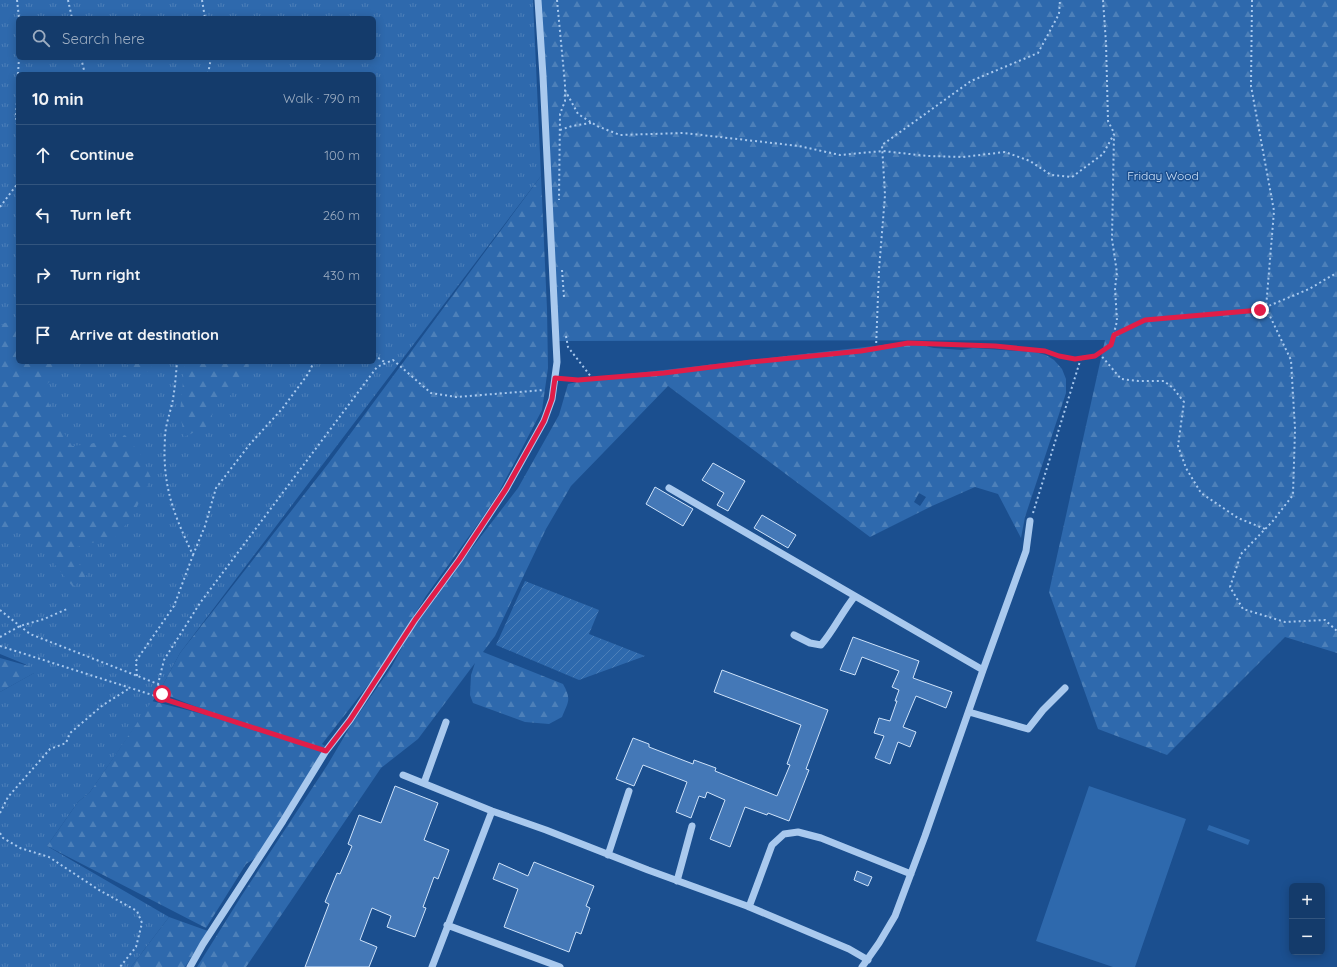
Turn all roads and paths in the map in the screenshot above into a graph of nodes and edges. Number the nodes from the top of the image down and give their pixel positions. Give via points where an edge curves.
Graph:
1 (17, 0) edge
2 (68, 0) edge
3 (202, 0) edge
4 (538, 0) edge
5 (557, 0) edge
6 (1060, 0) edge
7 (1103, 0) edge
8 (1252, 0) edge
9 (19, 16) edge
10 (72, 16) edge
11 (205, 16) edge
12 (19, 60) edge
13 (82, 60) edge
14 (210, 60) edge
15 (18, 72) edge
16 (84, 72) edge
17 (208, 72) edge
18 (565, 90) junction
19 (592, 123) junction
20 (560, 130) junction
21 (1114, 133) junction
22 (883, 151) junction
23 (16, 186) edge
24 (559, 203) dead end
25 (0, 207) edge
26 (562, 266) dead end
27 (1337, 274) edge
28 (564, 302) dead end
29 (1266, 308) junction
30 (565, 332) dead end
31 (1114, 335) junction
32 (876, 348) junction
33 (1099, 353) junction
34 (376, 356) edge
35 (1081, 358) junction
36 (386, 363) junction
37 (177, 364) edge
38 (313, 364) edge
39 (555, 378) junction
40 (592, 378) junction
41 (547, 390) dead end
42 (669, 488) dead end
43 (1030, 521) joint
44 (1265, 529) junction
45 (193, 555) junction
46 (855, 596) junction
47 (67, 609) dead end
48 (0, 610) edge
49 (20, 626) junction
50 (1337, 631) edge
51 (794, 635) dead end
52 (0, 637) edge
53 (0, 646) edge
54 (983, 670) junction
55 (137, 676) junction
56 (158, 684) junction
57 (130, 688) junction
58 (1065, 688) dead end
59 (161, 698) junction
60 (969, 712) junction
61 (446, 722) dead end
62 (326, 751) junction
63 (403, 775) dead end
64 (424, 784) junction
65 (629, 791) dead end
66 (492, 811) junction
67 (0, 813) edge
68 (692, 826) dead end
69 (0, 833) edge
70 (608, 854) junction
71 (911, 874) junction
72 (677, 881) junction
73 (749, 907) junction
74 (447, 925) junction
75 (868, 960) junction
76 (120, 967) edge
77 (190, 967) edge
78 (432, 967) edge
79 (560, 967) edge
80 (862, 967) edge

1 - 9 path
2 - 10 path
3 - 11 path
4 - 39 lane via 557,362
5 - 18 path
6 - 22 path via 1059,14 1038,53 971,81 882,145
7 - 21 path via 1108,121
8 - 29 path via 1251,86 1274,211
12 - 15 path
13 - 16 path
14 - 17 path
18 - 19 path via 578,114
18 - 20 path
19 - 20 path
19 - 22 path via 620,135 684,133 800,146 840,155
20 - 24 path
21 - 22 path via 1103,154 1072,177 1051,175 1030,162 1005,152 963,157
21 - 31 path via 1112,239 1117,273 1117,321
22 - 32 path via 885,195
23 - 25 path
26 - 28 path
27 - 29 path
29 - 31 path via 1145,320
29 - 44 path via 1291,360 1295,429 1293,495
30 - 40 path via 568,347
31 - 33 path via 1111,345
32 - 35 path via 908,343 995,346
32 - 40 path via 664,373
33 - 35 path
33 - 44 path via 1121,379 1164,381 1173,388 1184,402 1178,446 1186,468 1201,493 1238,518
34 - 36 path
35 - 43 path
36 - 41 path via 393,360 431,393 456,397
36 - 56 path via 377,367 200,604 164,660
37 - 45 path via 165,436 165,474 171,504
38 - 45 path via 282,409 250,444 216,488
39 - 40 path
39 - 62 lane via 552,399 544,421 506,489 415,620 350,720
42 - 46 lane
43 - 54 lane via 1026,551
44 - 50 path via 1241,554 1230,587 1243,610 1285,622 1325,620
45 - 55 path via 174,606 136,661
46 - 51 lane via 821,645
46 - 54 lane
47 - 49 path
48 - 49 path
49 - 52 path
49 - 55 path via 30,634
53 - 57 path
54 - 60 lane
55 - 56 path
56 - 59 path
57 - 59 path
57 - 67 path via 103,705 70,733 66,744 50,750 8,797
58 - 60 lane via 1028,729
59 - 62 path
60 - 71 lane
61 - 64 lane
62 - 77 lane
63 - 64 lane
64 - 66 lane
65 - 70 lane
66 - 70 lane
66 - 74 lane
68 - 72 lane
69 - 76 path via 3,838 20,848 49,858 137,911 142,923 136,947
70 - 72 lane
71 - 73 lane via 821,838 798,832 784,834 772,845
71 - 75 lane via 895,916
72 - 73 lane
73 - 75 lane via 849,949
74 - 78 lane
74 - 79 lane
75 - 80 lane

